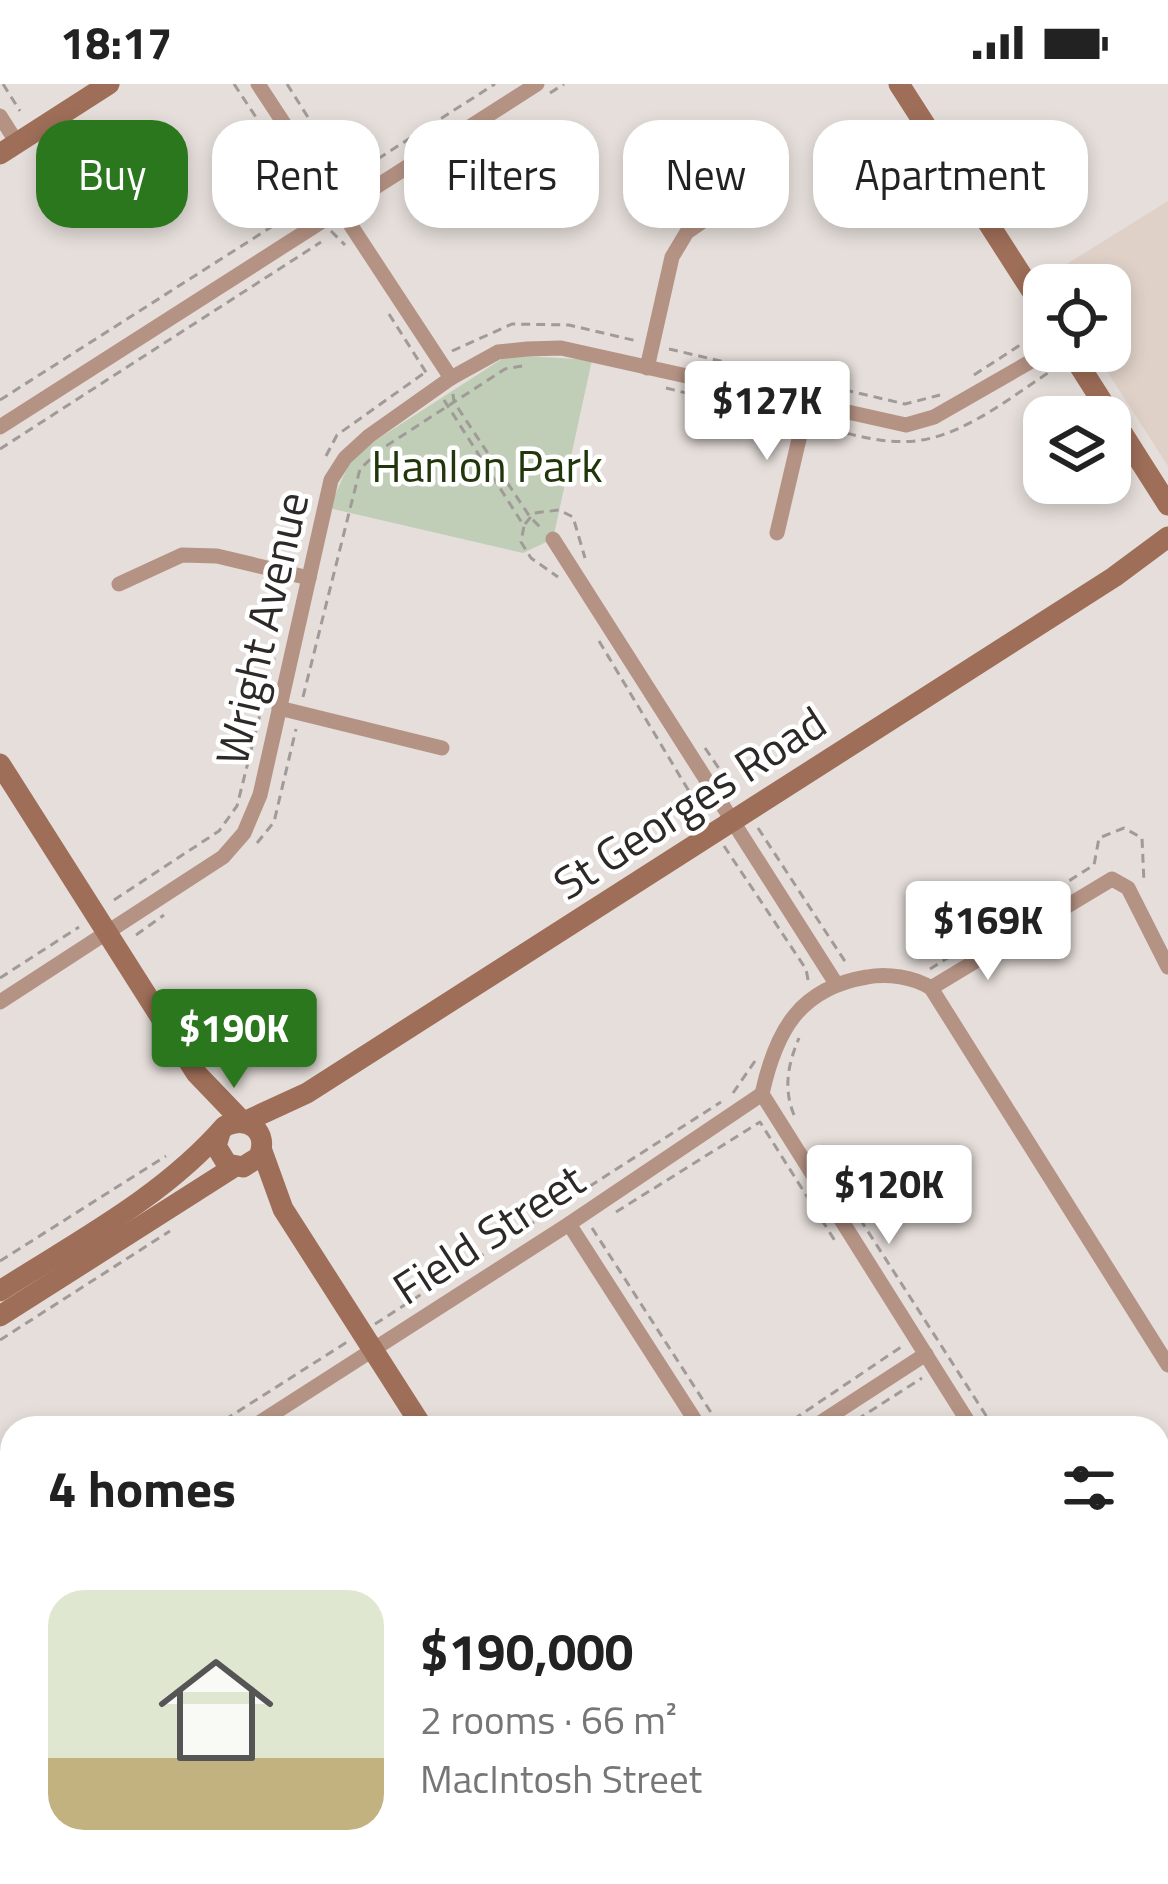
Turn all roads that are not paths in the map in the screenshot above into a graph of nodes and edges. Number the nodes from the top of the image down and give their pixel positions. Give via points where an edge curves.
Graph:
1 (110, 84) edge
2 (258, 84) edge
3 (899, 84) edge
4 (541, 90) edge
5 (0, 116) edge
6 (282, 120) edge
7 (8, 148) edge
8 (380, 186) edge
9 (327, 228) edge
10 (351, 228) edge
11 (693, 228) edge
12 (1023, 277) edge
13 (1023, 366) edge
14 (647, 368) junction
15 (1073, 372) edge
16 (444, 384) junction
17 (805, 414) junction
18 (0, 427) edge
19 (1168, 505) edge
20 (777, 533) dead end
21 (1168, 537) edge
22 (553, 539) road end
23 (1168, 550) edge
24 (1114, 577) junction
25 (308, 578) junction
26 (118, 584) dead end
27 (279, 708) junction
28 (442, 748) dead end
29 (0, 764) edge
30 (723, 827) junction
31 (109, 935) junction
32 (1168, 967) edge
33 (835, 982) junction
34 (931, 988) junction
35 (0, 1003) edge
36 (196, 1073) junction
37 (307, 1093) junction
38 (762, 1094) junction
39 (244, 1122) junction
40 (220, 1132) junction
41 (262, 1149) junction
42 (235, 1167) junction
43 (283, 1209) junction
44 (576, 1219) junction
45 (69, 1259) junction
46 (0, 1291) edge
47 (0, 1316) edge
48 (373, 1351) junction
49 (919, 1359) junction
50 (1168, 1365) edge
51 (270, 1416) edge
52 (414, 1416) edge
53 (693, 1416) edge
54 (831, 1416) edge
55 (963, 1416) edge

1 - 7 street
2 - 6 street
3 - 12 street
4 - 8 street
5 - 7 street
9 - 18 street
10 - 16 street
11 - 14 street via 672,257
13 - 17 street, Wright Avenue via 934,417 906,424
14 - 16 street, Wright Avenue via 561,348 498,352
14 - 17 street, Wright Avenue
15 - 19 street
16 - 25 street, Wright Avenue via 345,458 331,480
17 - 20 street
21 - 24 street, St Georges Road
22 - 30 street
23 - 24 street, St Georges Road
24 - 30 street, St Georges Road
25 - 26 street via 217,556 182,556
25 - 27 street, Wright Avenue
27 - 28 street
27 - 31 street, Wright Avenue via 244,832 223,857
29 - 31 street
30 - 33 street
30 - 37 street, St Georges Road
31 - 35 street, Wright Avenue
31 - 36 street
32 - 34 street via 1128,888 1112,880
33 - 34 street via 878,975
33 - 38 street via 813,995 779,1038
34 - 50 street
36 - 39 street
36 - 40 street
37 - 39 street, St Georges Road
37 - 41 street, St Georges Road via 270,1127
38 - 44 street, Field Street
38 - 49 street via 915,1337
39 - 40 street
39 - 41 street via 260,1134
40 - 42 street via 218,1153
40 - 45 street
41 - 42 street via 255,1162
41 - 43 street
42 - 43 street
42 - 45 street
43 - 48 street
44 - 48 street, Field Street
44 - 53 street
45 - 46 street
45 - 47 street
48 - 51 street, Field Street
48 - 52 street
49 - 54 street
49 - 55 street

